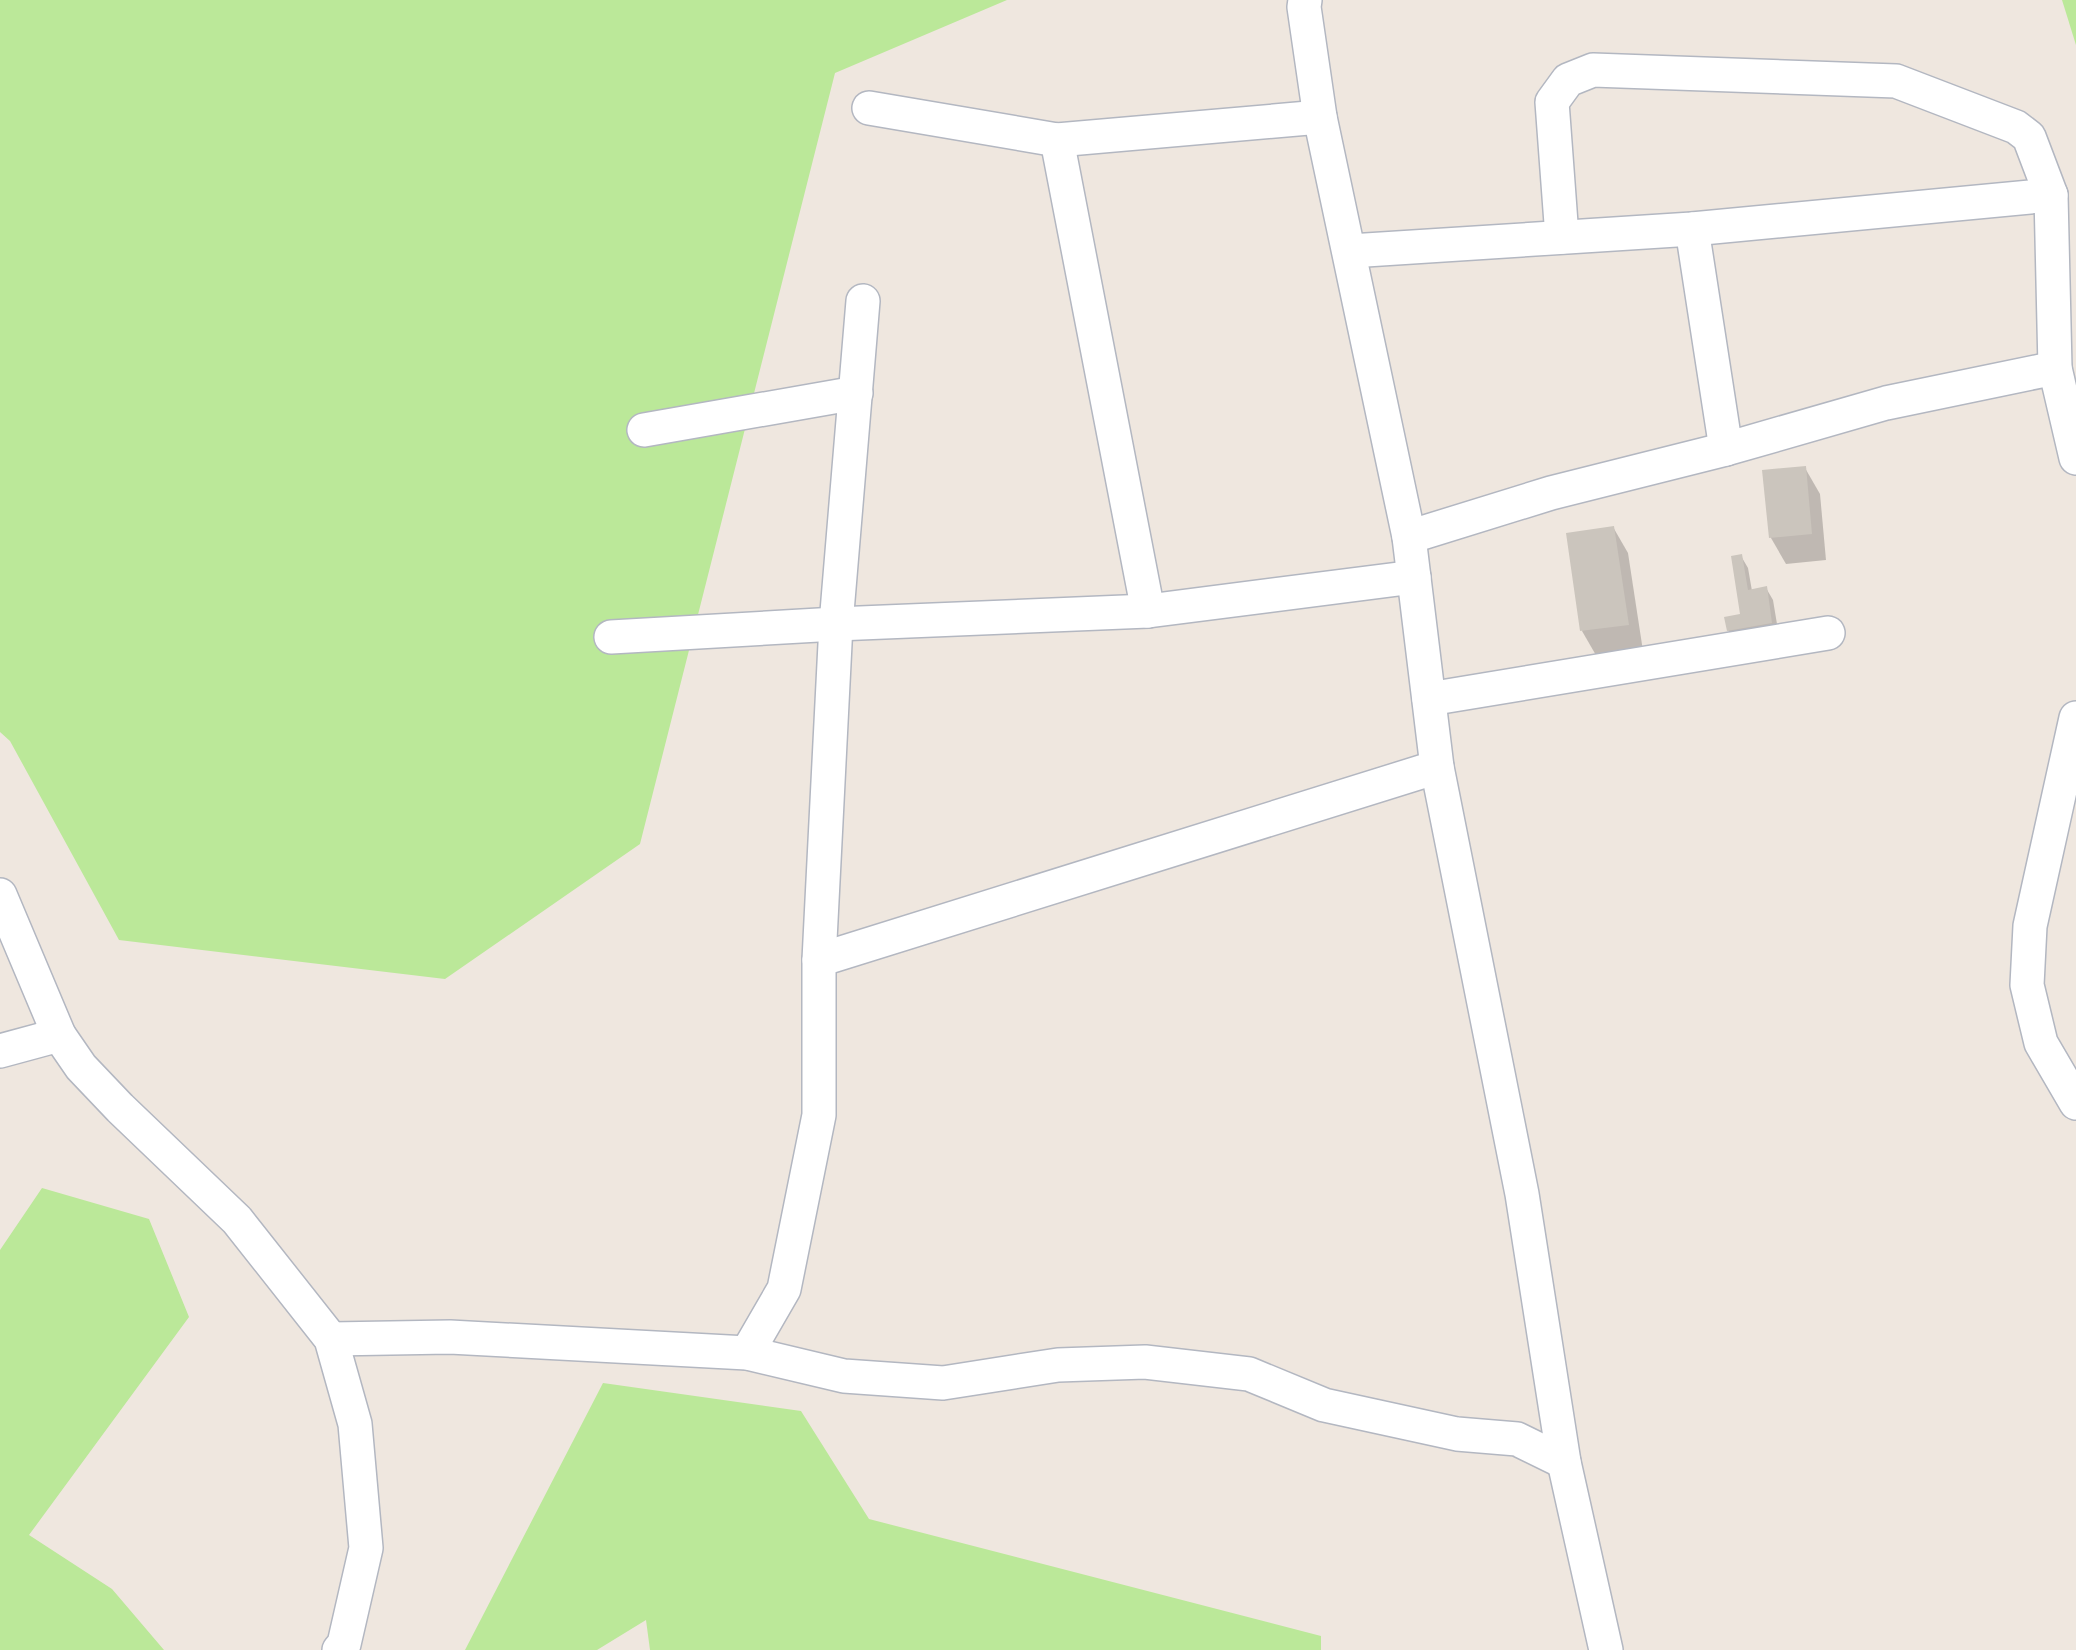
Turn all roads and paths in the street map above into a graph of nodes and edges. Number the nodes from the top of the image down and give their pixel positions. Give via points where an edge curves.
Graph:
1 (1305, 0) edge
2 (869, 108) dead end
3 (1320, 117) junction
4 (1057, 140) junction
5 (2051, 195) junction
6 (1692, 229) junction
7 (1562, 237) junction
8 (1350, 251) junction
9 (863, 302) dead end
10 (2055, 368) junction
11 (856, 393) junction
12 (644, 430) dead end
13 (1726, 449) junction
14 (2076, 458) edge
15 (1409, 537) junction
16 (1414, 577) junction
17 (1148, 611) junction
18 (836, 624) junction
19 (1828, 633) dead end
20 (611, 637) dead end
21 (1429, 699) junction
22 (2076, 718) edge
23 (1437, 767) junction
24 (0, 895) edge
25 (819, 960) junction
26 (58, 1035) junction
27 (0, 1051) edge
28 (2076, 1103) edge
29 (331, 1339) junction
30 (747, 1353) junction
31 (1564, 1461) junction
32 (339, 1650) edge
33 (1606, 1650) edge

1 - 3 street
2 - 4 street
3 - 4 street
3 - 8 street
4 - 17 street
5 - 6 street
5 - 7 street via 2029,137 2016,127 1896,81 1593,70 1568,80 1552,102
5 - 10 street
6 - 7 street
6 - 13 street
7 - 8 street
8 - 15 street
9 - 11 street
10 - 13 street via 1886,403
10 - 14 street
11 - 12 street
11 - 18 street
13 - 15 street via 1551,493
15 - 16 street
16 - 17 street
16 - 21 street
17 - 18 street
18 - 20 street
18 - 25 street
19 - 21 street
21 - 23 street
22 - 28 street via 2030,926 2027,985 2041,1043
23 - 25 street
23 - 31 street via 1522,1194
24 - 26 street
25 - 30 street via 819,1115 784,1288
26 - 27 street
26 - 29 street via 81,1067 120,1108 237,1220
29 - 30 street via 450,1337
29 - 32 street via 355,1424 366,1548 344,1644
30 - 31 street via 844,1376 943,1383 1058,1365 1145,1362 1249,1374 1324,1405 1457,1434 1517,1438
31 - 33 street

